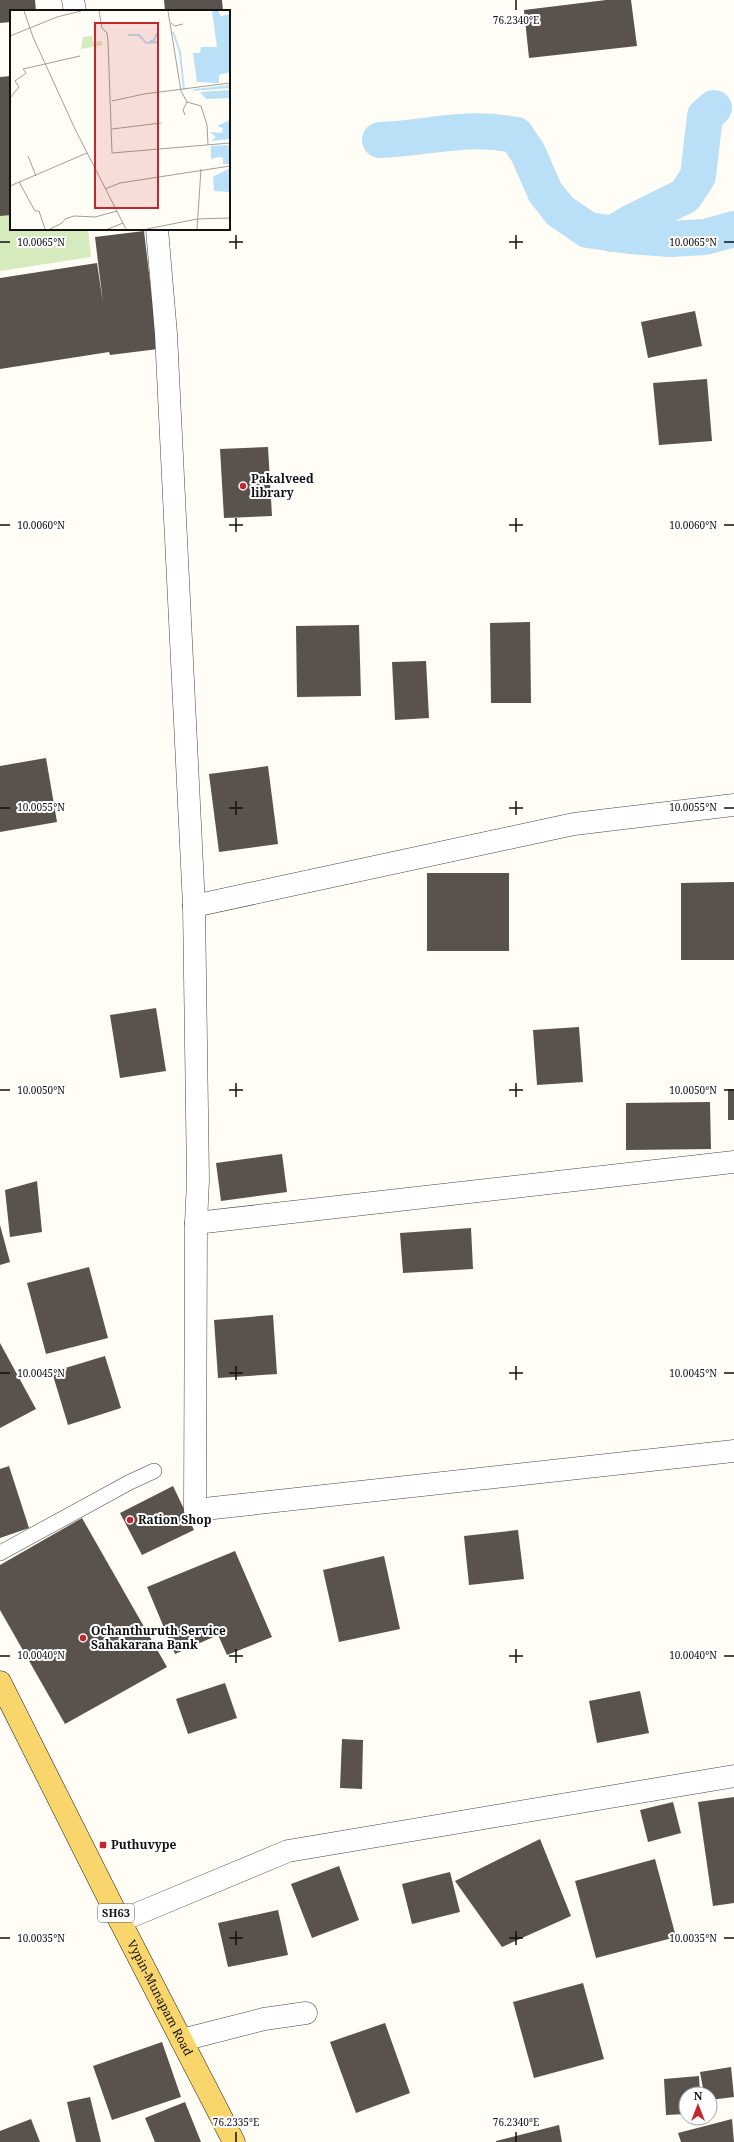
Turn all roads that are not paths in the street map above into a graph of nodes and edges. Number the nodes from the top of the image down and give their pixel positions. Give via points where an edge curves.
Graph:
1 (73, 0) edge
2 (75, 10) edge
3 (157, 230) edge
4 (734, 805) edge
5 (194, 906) junction
6 (734, 1162) edge
7 (196, 1223) junction
8 (734, 1451) edge
9 (154, 1472) dead end
10 (0, 1553) edge
11 (0, 1682) edge
12 (734, 1776) edge
13 (120, 1922) junction
14 (306, 2013) dead end
15 (182, 2040) junction
16 (234, 2142) edge

1 - 2 street
3 - 5 street via 166,334
4 - 5 street via 574,824
5 - 7 street via 198,1180
6 - 7 street
7 - 8 street via 195,1510
9 - 10 lane via 130,1482
11 - 13 main road, Vypin-Munapam Road / SH63
12 - 13 street via 288,1851
13 - 15 main road, Vypin-Munapam Road / SH63
14 - 15 street via 264,2019
15 - 16 main road, Vypin-Munapam Road / SH63

